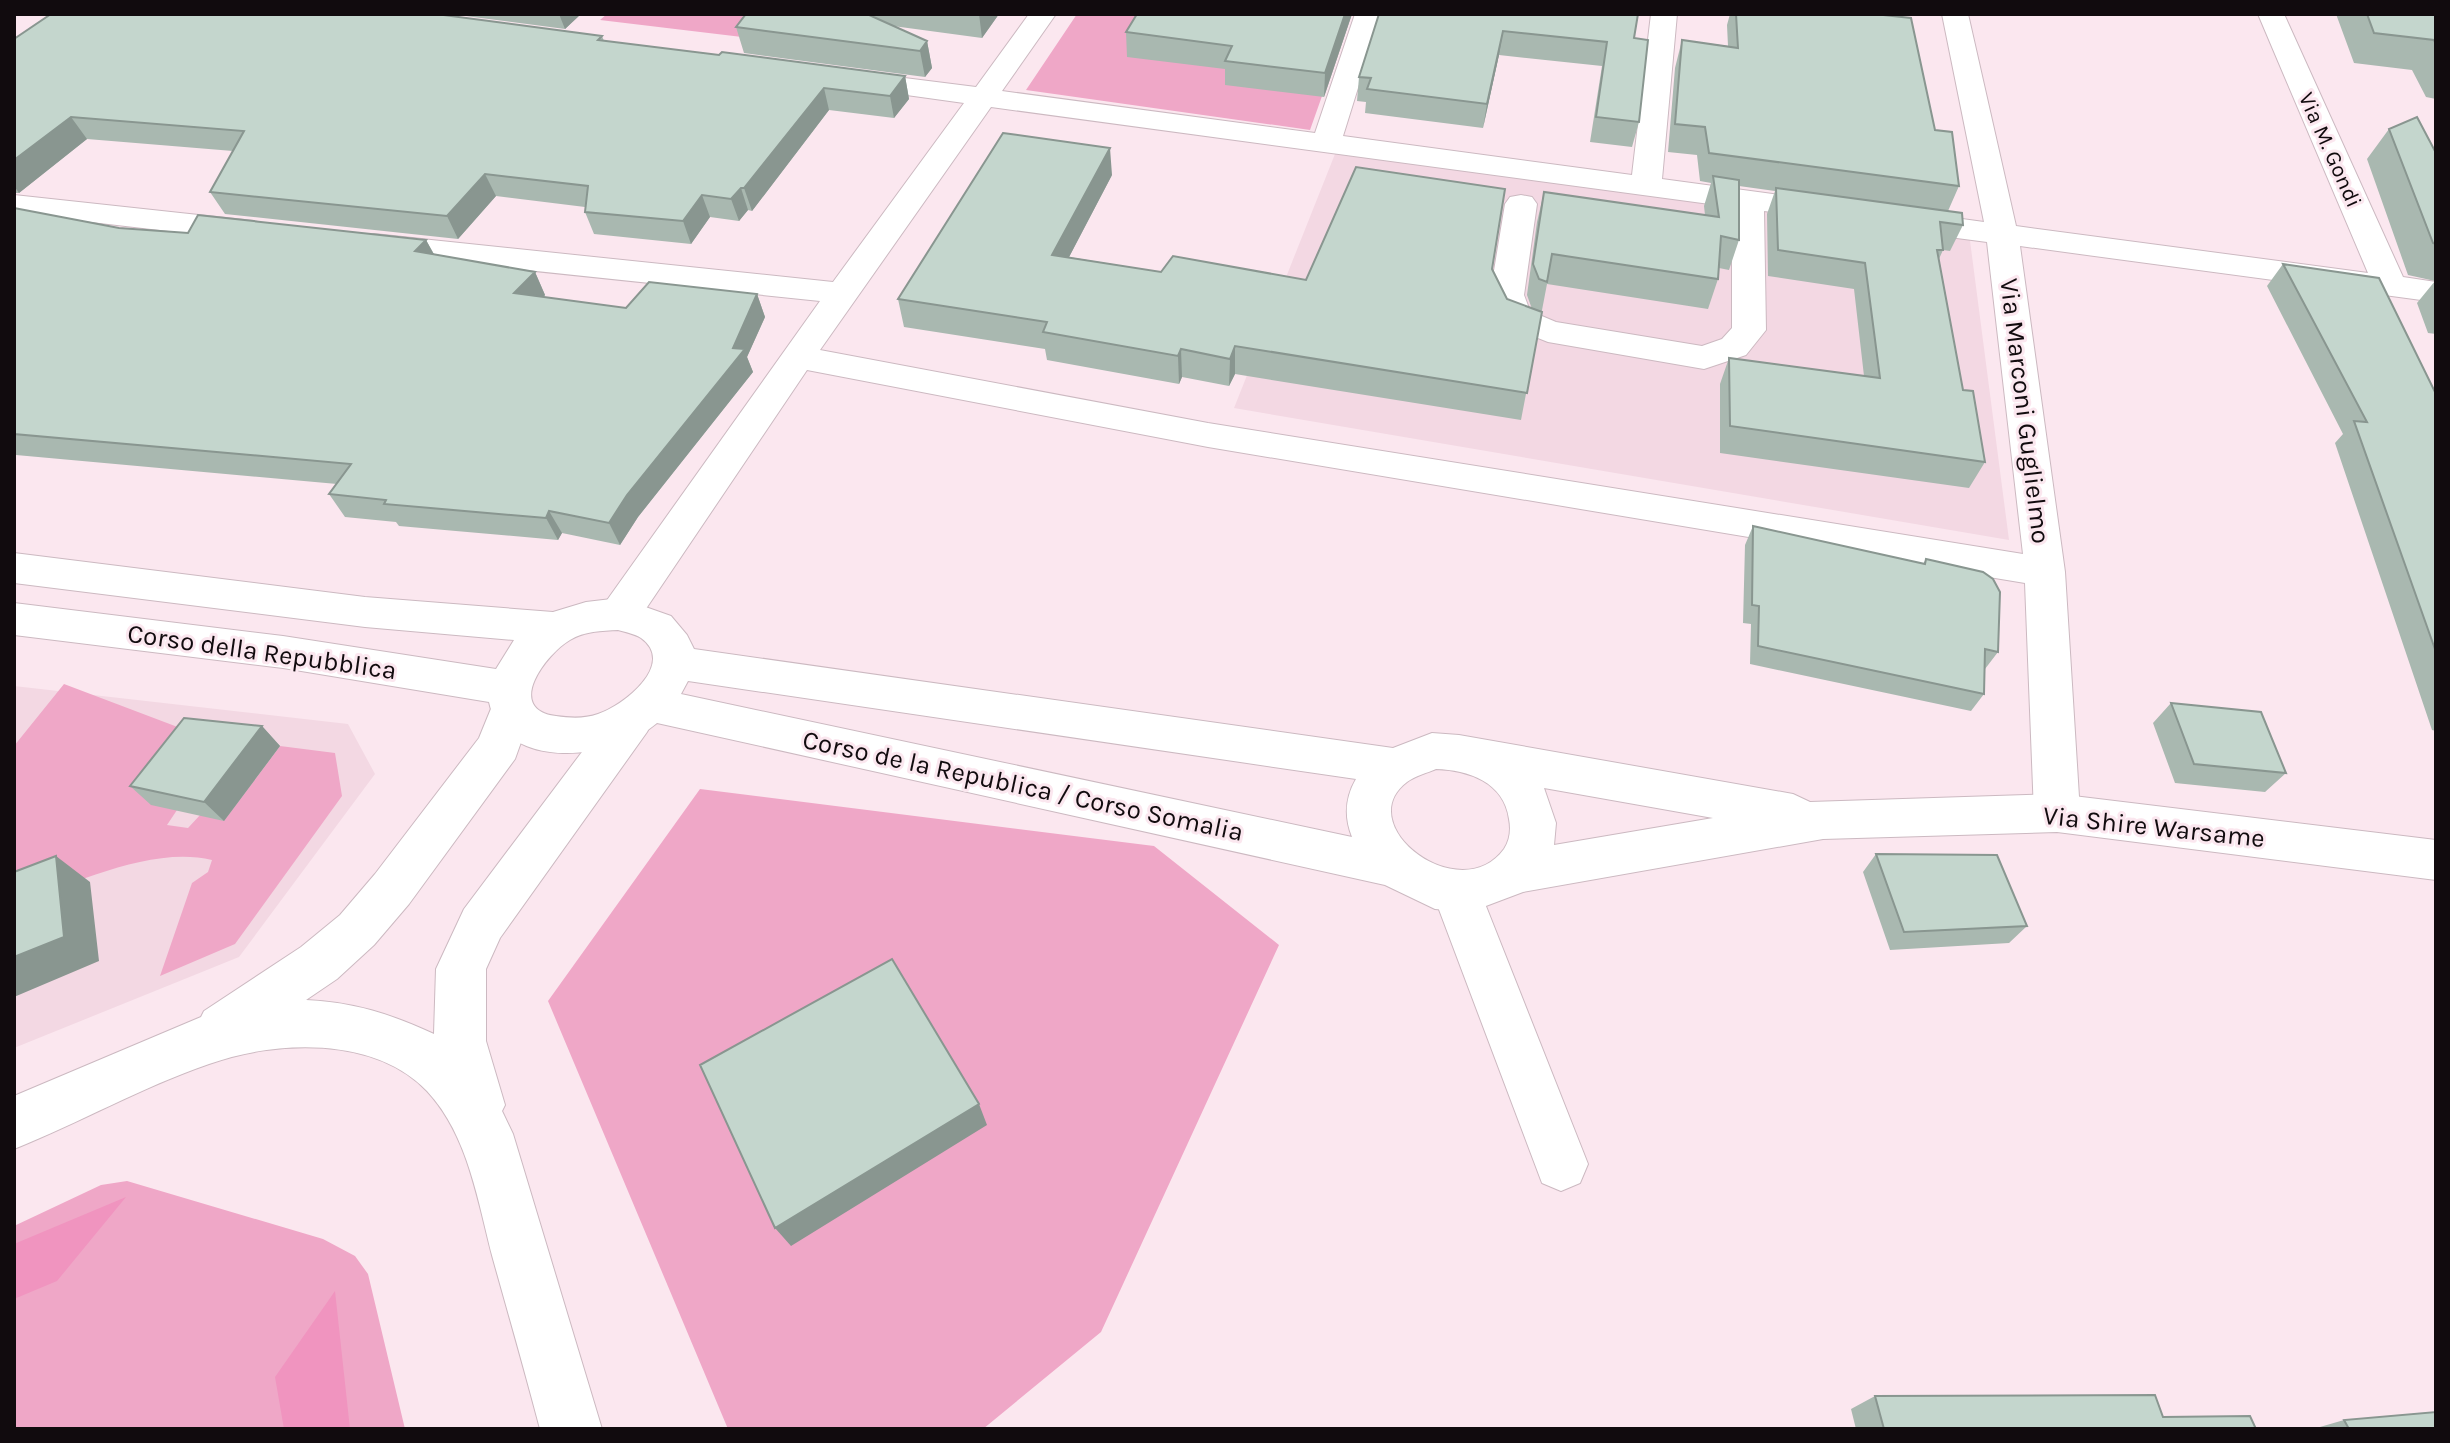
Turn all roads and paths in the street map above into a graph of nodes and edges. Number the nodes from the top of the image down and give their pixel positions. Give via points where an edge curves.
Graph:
1 (1043, 14) edge
2 (1368, 14) edge
3 (1664, 14) edge
4 (1955, 14) edge
5 (2271, 14) edge
6 (824, 76) edge
7 (982, 97) junction
8 (1326, 143) junction
9 (1646, 186) junction
10 (1748, 200) junction
11 (14, 204) edge
12 (1521, 204) dead end
13 (278, 233) edge
14 (2002, 234) junction
15 (341, 240) edge
16 (2390, 286) junction
17 (2436, 292) edge
18 (842, 293) junction
19 (798, 357) junction
20 (14, 568) edge
21 (2045, 572) junction
22 (620, 614) junction
23 (14, 619) edge
24 (557, 628) junction
25 (674, 663) junction
26 (511, 697) junction
27 (641, 712) junction
28 (1478, 757) junction
29 (1391, 766) junction
30 (2057, 813) junction
31 (1823, 819) junction
32 (2436, 860) edge
33 (1393, 866) junction
34 (1512, 873) junction
35 (1456, 891) junction
36 (205, 1040) junction
37 (14, 1123) edge
38 (486, 1134) junction
39 (1561, 1164) dead end
40 (571, 1429) edge

1 - 7 main road
2 - 8 main road
3 - 9 main road
4 - 14 main road, Via Marconi Guglielmo
5 - 16 main road, Via M. Gondi
6 - 7 main road
7 - 8 main road
7 - 18 main road
8 - 9 main road
9 - 10 main road
10 - 12 main road via 1749,330 1734,347 1704,358 1548,331 1515,317 1507,295
10 - 14 main road
11 - 13 main road
14 - 16 main road
14 - 21 main road, Via Marconi Guglielmo
15 - 18 main road
16 - 17 main road
18 - 19 main road
19 - 21 main road via 1208,435
19 - 22 main road
20 - 24 main road via 365,612
21 - 30 main road, Via Marconi Guglielmo
22 - 24 main road
22 - 25 main road via 644,618 661,629 672,645
23 - 26 main road, Corso della Repubblica via 283,652 446,680
24 - 26 main road via 524,654
25 - 27 main road via 668,684
25 - 29 main road
26 - 27 main road via 522,721 559,737 608,731
26 - 36 main road via 499,746 357,930 319,963
27 - 33 main road, Corso de la Republica / Corso Somalia
27 - 38 main road via 481,924 461,969 460,1041
28 - 29 main road via 1432,751
28 - 31 main road, Via Shire Warsame
28 - 34 main road via 1502,769 1532,809 1535,832 1528,854
29 - 33 main road via 1375,783 1368,803 1377,846
30 - 31 main road, Via Shire Warsame
30 - 32 main road, Via Shire Warsame
31 - 34 main road, Via Shire Warsame
33 - 35 main road via 1422,883
34 - 35 main road via 1497,883
35 - 39 main road
36 - 37 main road
36 - 38 main road via 301,1024 344,1026 384,1036 446,1074
38 - 40 main road

